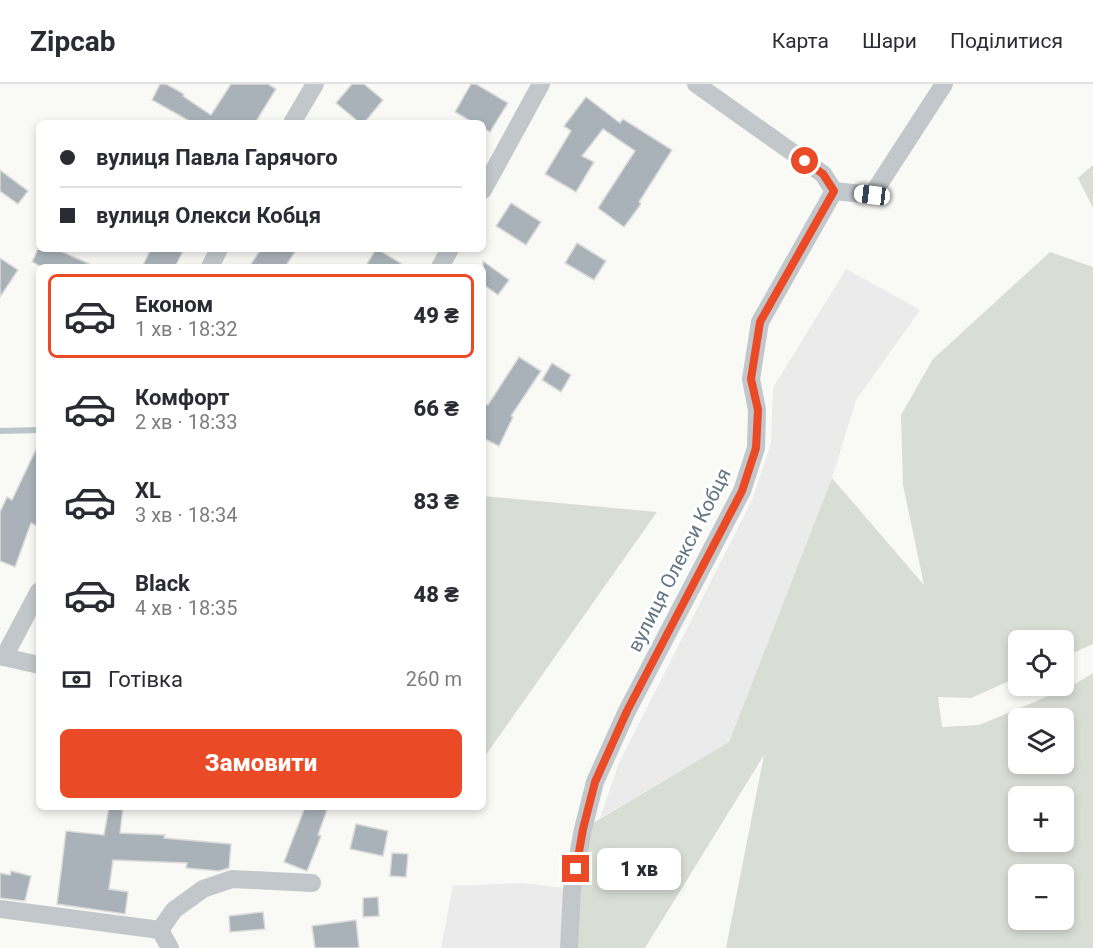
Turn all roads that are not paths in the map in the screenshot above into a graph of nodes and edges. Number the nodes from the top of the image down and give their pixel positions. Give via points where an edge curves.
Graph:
1 (315, 84) edge
2 (541, 84) edge
3 (696, 84) edge
4 (944, 84) edge
5 (294, 120) edge
6 (486, 185) edge
7 (834, 191) junction
8 (36, 596) edge
9 (2, 657) edge
10 (36, 663) edge
11 (312, 883) dead end
12 (0, 909) edge
13 (160, 930) junction
14 (170, 948) edge
15 (569, 948) edge

1 - 5 street
2 - 6 street
3 - 7 street via 823,174
4 - 7 street via 872,195
7 - 15 street, вулиця Олекси Кобця via 760,322 751,379 758,410 756,448 742,491 627,711 595,782 572,889
8 - 9 street
9 - 10 street
11 - 13 street via 232,879 203,889 174,910
12 - 13 street
13 - 14 street

